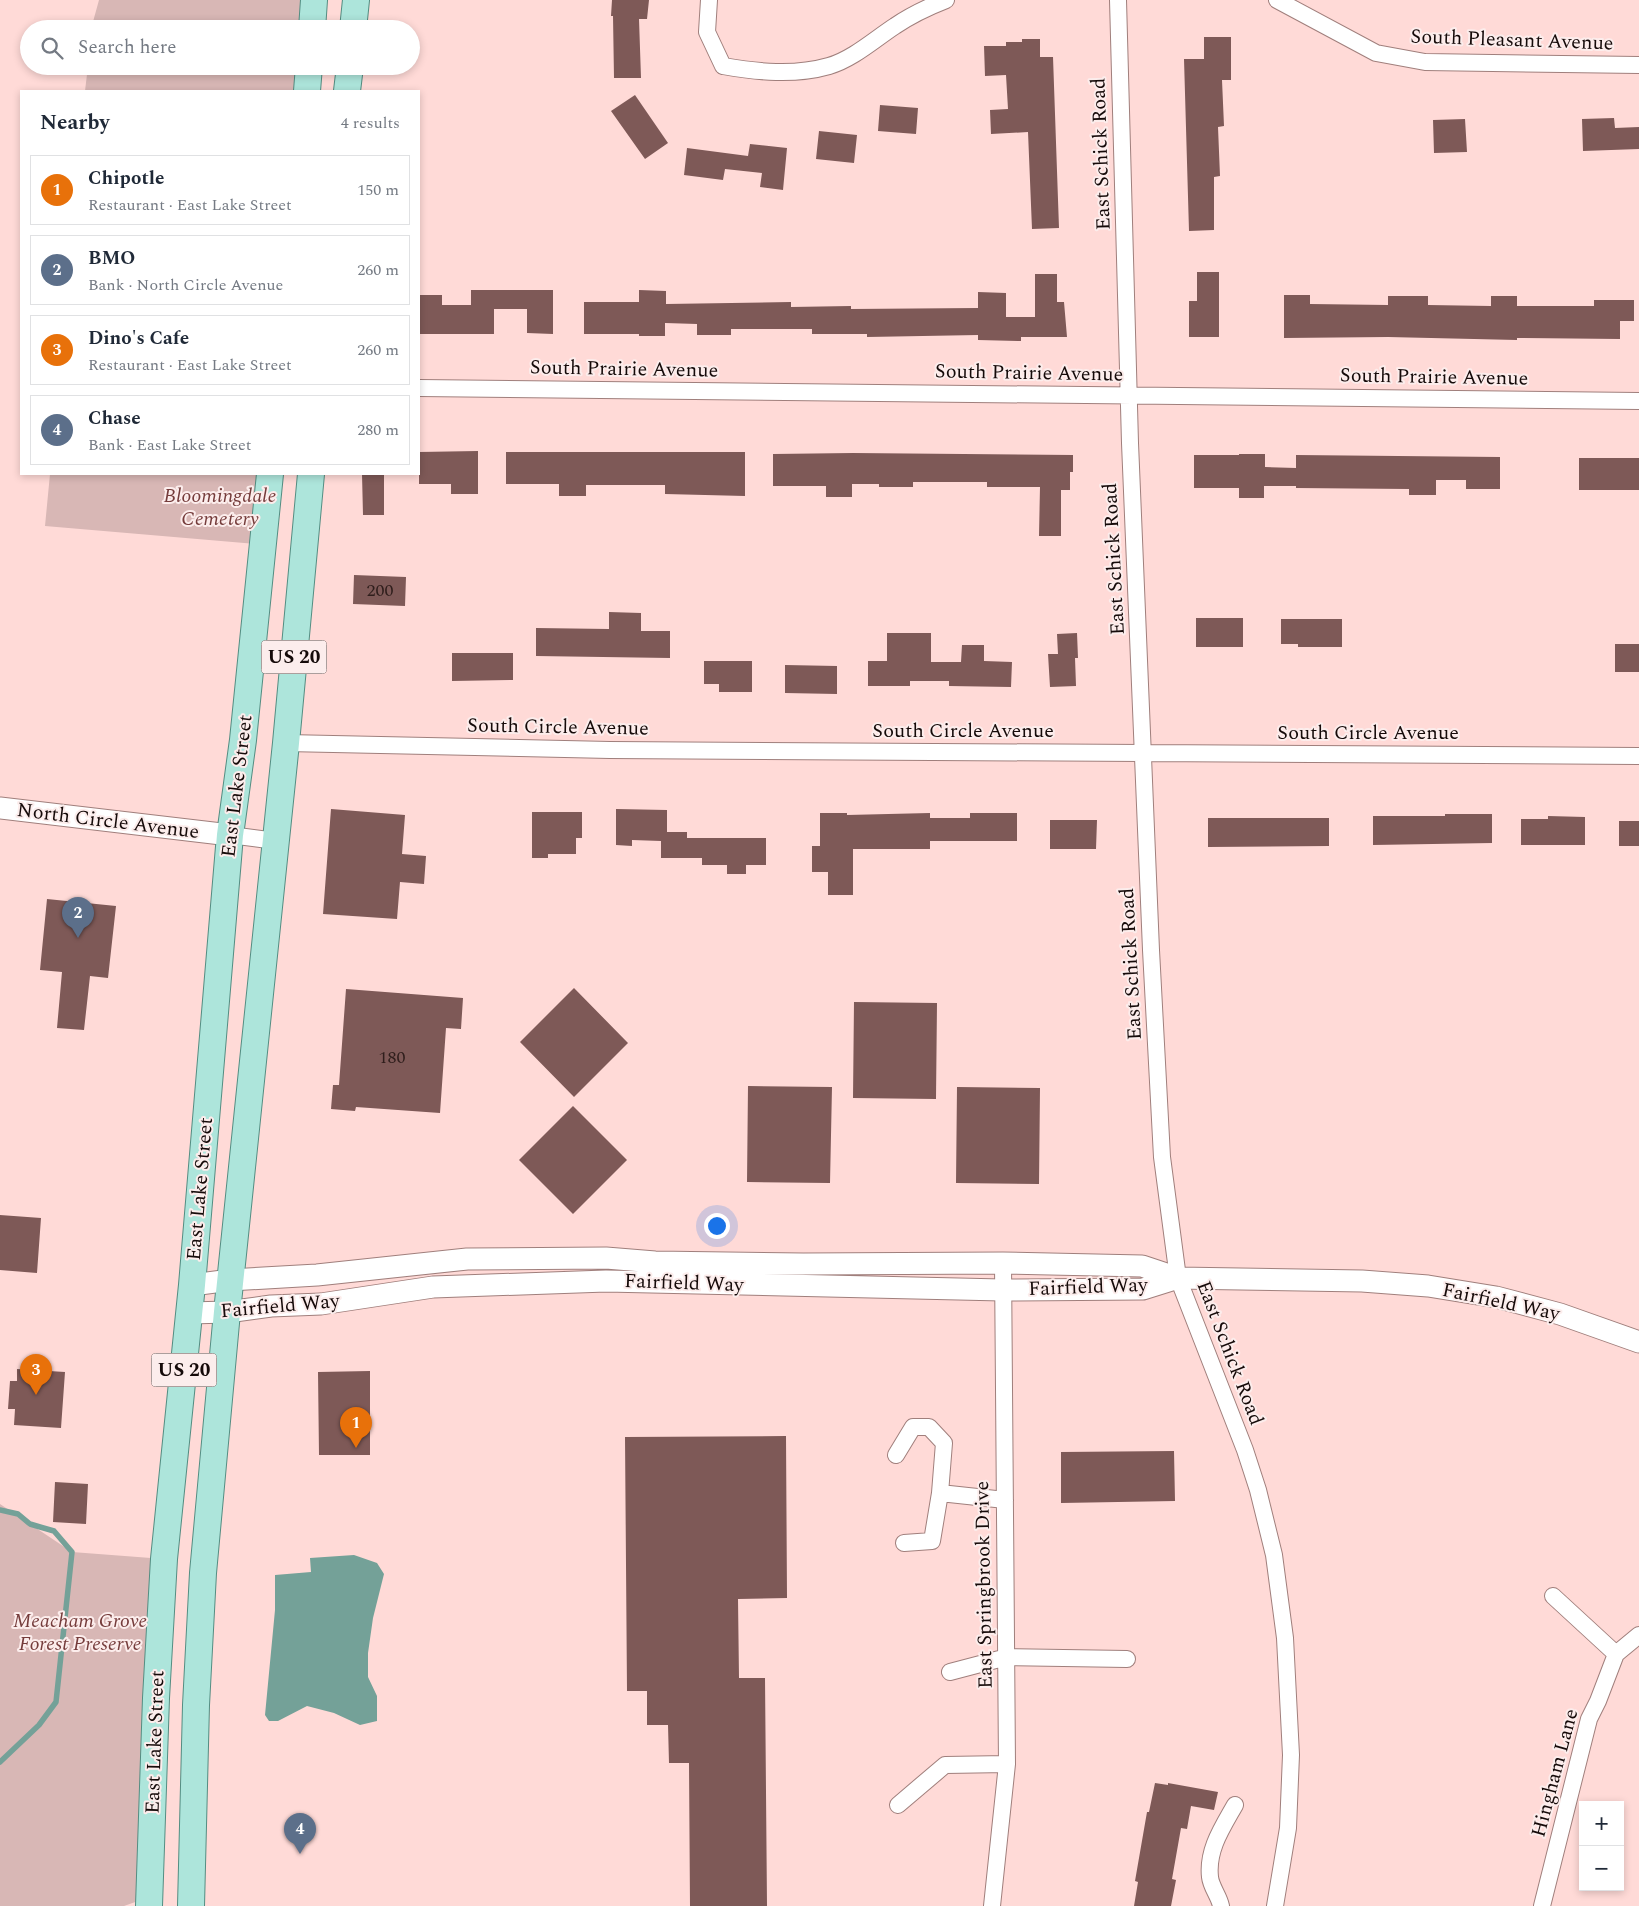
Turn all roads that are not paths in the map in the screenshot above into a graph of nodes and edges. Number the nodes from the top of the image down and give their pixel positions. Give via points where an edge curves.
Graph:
1 (314, 0) edge
2 (356, 0) edge
3 (709, 0) edge
4 (946, 0) edge
5 (1118, 0) edge
6 (1277, 0) edge
7 (1303, 6) edge
8 (313, 20) edge
9 (354, 20) edge
10 (1639, 65) edge
11 (308, 75) edge
12 (349, 75) edge
13 (307, 90) edge
14 (347, 90) edge
15 (420, 388) edge
16 (1129, 395) junction
17 (1639, 401) edge
18 (270, 475) edge
19 (311, 475) edge
20 (286, 743) junction
21 (1144, 754) junction
22 (1639, 756) edge
23 (0, 808) edge
24 (230, 835) junction
25 (276, 840) junction
26 (1003, 1263) junction
27 (1178, 1278) junction
28 (230, 1280) junction
29 (192, 1285) junction
30 (1002, 1290) junction
31 (227, 1312) junction
32 (190, 1313) junction
33 (1639, 1342) edge
34 (896, 1455) dead end
35 (940, 1493) junction
36 (1005, 1500) junction
37 (904, 1543) dead end
38 (1553, 1596) dead end
39 (1639, 1635) edge
40 (1616, 1654) junction
41 (1007, 1657) junction
42 (1127, 1659) dead end
43 (950, 1672) dead end
44 (1007, 1764) junction
45 (1235, 1805) dead end
46 (898, 1806) dead end
47 (150, 1906) edge
48 (191, 1906) edge
49 (992, 1906) edge
50 (1222, 1906) edge
51 (1275, 1906) edge
52 (1542, 1906) edge

1 - 8 main road
2 - 9 main road
3 - 4 street via 707,32 718,72 794,72 831,66 869,46 914,14
5 - 16 street, East Schick Road
6 - 7 street, South Pleasant Avenue
7 - 10 street, South Pleasant Avenue via 1376,53 1425,62
11 - 13 main road
12 - 14 main road
15 - 16 street, South Prairie Avenue
16 - 17 street, South Prairie Avenue
16 - 21 street, East Schick Road
18 - 24 main road, East Lake Street / US 20
19 - 20 main road, East Lake Street / US 20
20 - 21 street, South Circle Avenue via 610,750
20 - 25 main road, East Lake Street / US 20
21 - 22 street, South Circle Avenue
21 - 27 street, East Schick Road via 1162,1157
23 - 24 street, North Circle Avenue
24 - 25 street, North Circle Avenue
24 - 29 main road, East Lake Street / US 20
25 - 28 main road, East Lake Street / US 20
26 - 27 street, Fairfield Way via 1142,1266
26 - 28 street, Fairfield Way via 467,1259 318,1275
26 - 30 street, East Springbrook Drive
27 - 30 street, Fairfield Way via 1143,1289
27 - 33 street, Fairfield Way via 1362,1281 1428,1286 1496,1297 1560,1314
27 - 51 street, East Schick Road via 1245,1450 1274,1555 1285,1638 1291,1755 1288,1828
28 - 29 street, Fairfield Way
28 - 31 main road, East Lake Street / US 20
29 - 32 main road, East Lake Street / US 20
30 - 31 street, Fairfield Way via 606,1281 433,1288 321,1304
30 - 36 street, East Springbrook Drive
31 - 32 street, Fairfield Way
31 - 48 main road, East Lake Street / US 20 via 203,1573
32 - 47 main road, East Lake Street / US 20 via 164,1558
34 - 35 street via 912,1427 929,1427 944,1443
35 - 36 street
35 - 37 street via 932,1541
36 - 41 street, East Springbrook Drive
38 - 40 street
39 - 40 street, Hingham Lane
40 - 52 street, Hingham Lane via 1589,1719
41 - 42 street
41 - 43 street
41 - 44 street, East Springbrook Drive
44 - 46 street via 945,1765
44 - 49 street, East Springbrook Drive
45 - 50 street via 1210,1857 1210,1879

